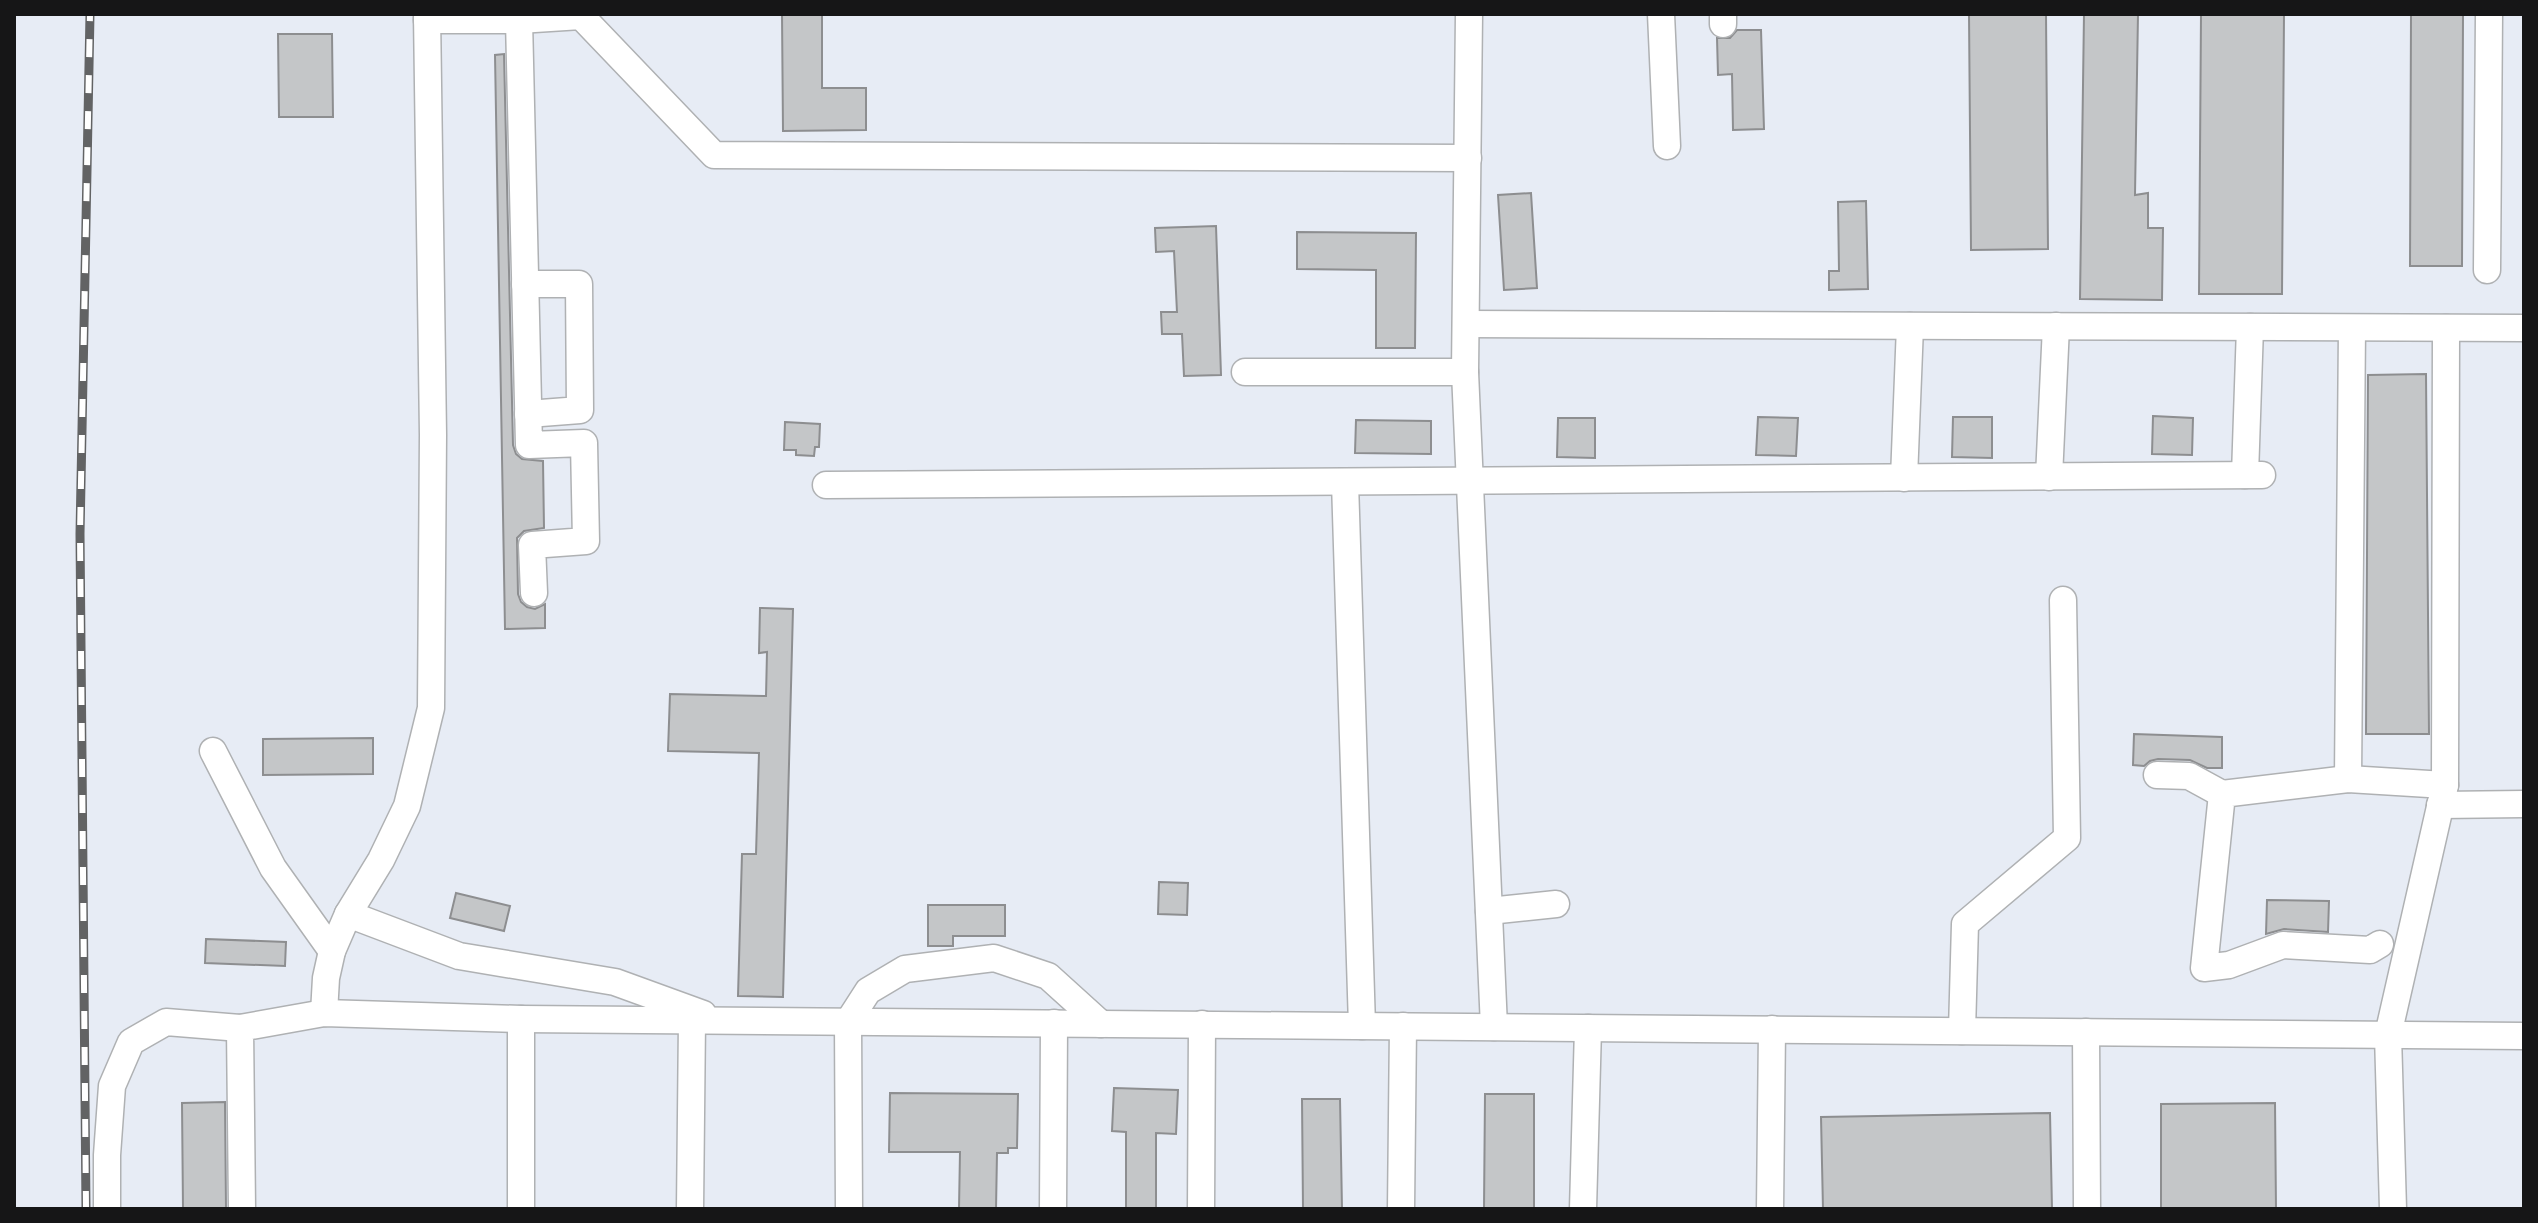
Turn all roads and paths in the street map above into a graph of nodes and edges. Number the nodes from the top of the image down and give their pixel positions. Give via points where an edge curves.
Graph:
1 (1469, 14) edge
2 (1661, 14) edge
3 (2489, 14) edge
4 (427, 17) edge
5 (519, 20) junction
6 (1667, 146) dead end
7 (1468, 158) junction
8 (2487, 270) dead end
9 (525, 284) junction
10 (1466, 324) junction
11 (1910, 326) junction
12 (2056, 326) junction
13 (2250, 327) junction
14 (2352, 328) junction
15 (2446, 328) junction
16 (2524, 328) edge
17 (1245, 372) dead end
18 (1465, 372) junction
19 (528, 414) junction
20 (2049, 477) junction
21 (1904, 478) junction
22 (1470, 481) junction
23 (1345, 482) junction
24 (826, 485) dead end
25 (534, 593) dead end
26 (2063, 600) dead end
27 (213, 751) dead end
28 (2157, 775) dead end
29 (2348, 779) junction
30 (2222, 794) junction
31 (2442, 795) junction
32 (2524, 804) edge
33 (1556, 904) dead end
34 (1489, 911) junction
35 (348, 914) junction
36 (2380, 944) dead end
37 (332, 951) junction
38 (324, 1013) junction
39 (521, 1019) junction
40 (692, 1020) junction
41 (722, 1020) junction
42 (848, 1022) junction
43 (1054, 1023) junction
44 (1101, 1024) junction
45 (1202, 1024) junction
46 (1362, 1026) junction
47 (1403, 1026) junction
48 (1494, 1027) junction
49 (240, 1028) junction
50 (1588, 1028) junction
51 (1772, 1029) junction
52 (1962, 1031) junction
53 (2086, 1032) junction
54 (2388, 1035) junction
55 (2524, 1036) edge
56 (107, 1209) edge
57 (242, 1209) edge
58 (521, 1209) edge
59 (690, 1209) edge
60 (849, 1209) edge
61 (1053, 1209) edge
62 (1201, 1209) edge
63 (1401, 1209) edge
64 (1583, 1209) edge
65 (1770, 1209) edge
66 (2087, 1209) edge
67 (2393, 1209) edge

1 - 7 street
2 - 6 street
3 - 8 street
4 - 5 street
4 - 35 street via 440,437 431,708 407,806
5 - 7 street via 581,16 714,155
5 - 9 street
7 - 10 street
9 - 19 street
9 - 19 street via 579,284 580,410
10 - 11 street
10 - 18 street
11 - 12 street
11 - 21 street
12 - 13 street
12 - 20 street
13 - 14 street
13 - 20 street via 2253,475
14 - 15 street
14 - 29 street
15 - 16 street
15 - 31 street
17 - 18 street
18 - 22 street
19 - 25 street via 529,445 584,443 586,541 532,545
20 - 21 street
21 - 22 street
22 - 23 street
22 - 34 street
23 - 24 street
23 - 46 street
26 - 52 street via 2067,838 1965,924
27 - 37 street via 273,868
28 - 30 street via 2189,776
29 - 30 street
29 - 31 street
30 - 36 street via 2204,968 2229,965 2283,945 2370,950
31 - 32 street
31 - 54 street
33 - 34 street
34 - 48 street
35 - 37 street
35 - 41 street via 459,956 615,982
37 - 38 street
38 - 39 street
38 - 49 street
39 - 40 street
39 - 58 street
40 - 41 street
40 - 59 street
41 - 42 street
42 - 43 street
42 - 44 street via 868,991 905,969 994,958 1048,976
42 - 60 street
43 - 44 street
43 - 61 street
44 - 45 street
45 - 46 street
45 - 62 street
46 - 47 street
47 - 48 street
47 - 63 street
48 - 50 street
49 - 56 street via 166,1022 131,1042 112,1086
49 - 57 street
50 - 51 street
50 - 64 street
51 - 52 street
51 - 65 street
52 - 53 street
53 - 54 street
53 - 66 street
54 - 55 street
54 - 67 street

